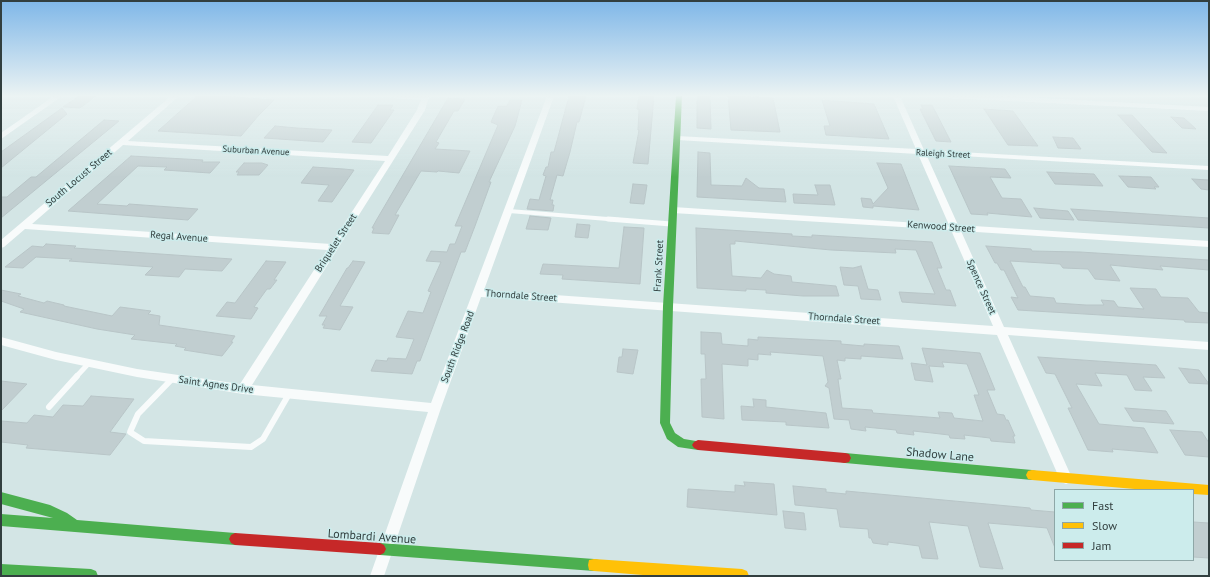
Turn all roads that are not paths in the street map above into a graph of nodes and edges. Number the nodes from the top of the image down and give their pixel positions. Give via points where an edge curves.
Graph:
1 (21, 123) edge
2 (144, 123) edge
3 (413, 123) edge
4 (541, 123) edge
5 (677, 123) edge
6 (908, 123) edge
7 (1, 137) edge
8 (676, 138) junction
9 (121, 143) junction
10 (921, 152) junction
11 (390, 159) junction
12 (1209, 168) edge
13 (673, 210) junction
14 (509, 211) junction
15 (672, 224) junction
16 (24, 226) junction
17 (955, 228) junction
18 (1209, 244) edge
19 (1, 245) edge
20 (333, 248) junction
21 (478, 293) junction
22 (668, 306) junction
23 (1000, 331) junction
24 (1, 341) edge
25 (1209, 346) edge
26 (89, 363) junction
27 (172, 379) junction
28 (243, 389) junction
29 (289, 394) junction
30 (49, 407) dead end
31 (435, 408) junction
32 (671, 436) joint
33 (1066, 478) junction
34 (1209, 490) edge
35 (1, 498) edge
36 (1, 520) edge
37 (76, 527) junction
38 (386, 549) junction
39 (1, 570) edge
40 (91, 576) edge
41 (377, 576) edge
42 (742, 576) edge

1 - 7 street
2 - 9 street, South Locust Street
3 - 11 street, Briquelet Street
4 - 14 street, South Ridge Road
5 - 8 street, Frank Street
6 - 10 street, Spence Street
8 - 10 street, Raleigh Street
8 - 13 street, Frank Street
9 - 11 street, Suburban Avenue
9 - 16 street, South Locust Street
10 - 12 street, Raleigh Street
10 - 17 street, Spence Street
11 - 20 street, Briquelet Street
13 - 15 street, Frank Street
13 - 17 street, Kenwood Street
14 - 15 lane
14 - 21 street, South Ridge Road
15 - 22 street, Frank Street
16 - 19 street, South Locust Street
16 - 20 street, Regal Avenue
17 - 18 street, Kenwood Street
17 - 23 street, Spence Street
20 - 28 street, Briquelet Street
21 - 22 street, Thorndale Street
21 - 31 street, South Ridge Road
22 - 23 street, Thorndale Street
22 - 32 street, Frank Street via 664,423
23 - 25 street, Thorndale Street
23 - 33 street, Spence Street
24 - 26 street, Saint Agnes Drive
26 - 27 street, Saint Agnes Drive
26 - 30 lane
27 - 28 street, Saint Agnes Drive
27 - 29 lane via 138,414 130,432 144,441 251,447 263,438
28 - 29 street, Saint Agnes Drive
29 - 31 street, Saint Agnes Drive
31 - 38 street, South Ridge Road
32 - 33 street, Shadow Lane via 682,444
33 - 34 street, Shadow Lane
35 - 37 street via 50,511
36 - 37 street, Lombardi Avenue
37 - 38 street, Lombardi Avenue
38 - 41 street, South Ridge Road
38 - 42 street, Lombardi Avenue
39 - 40 street

